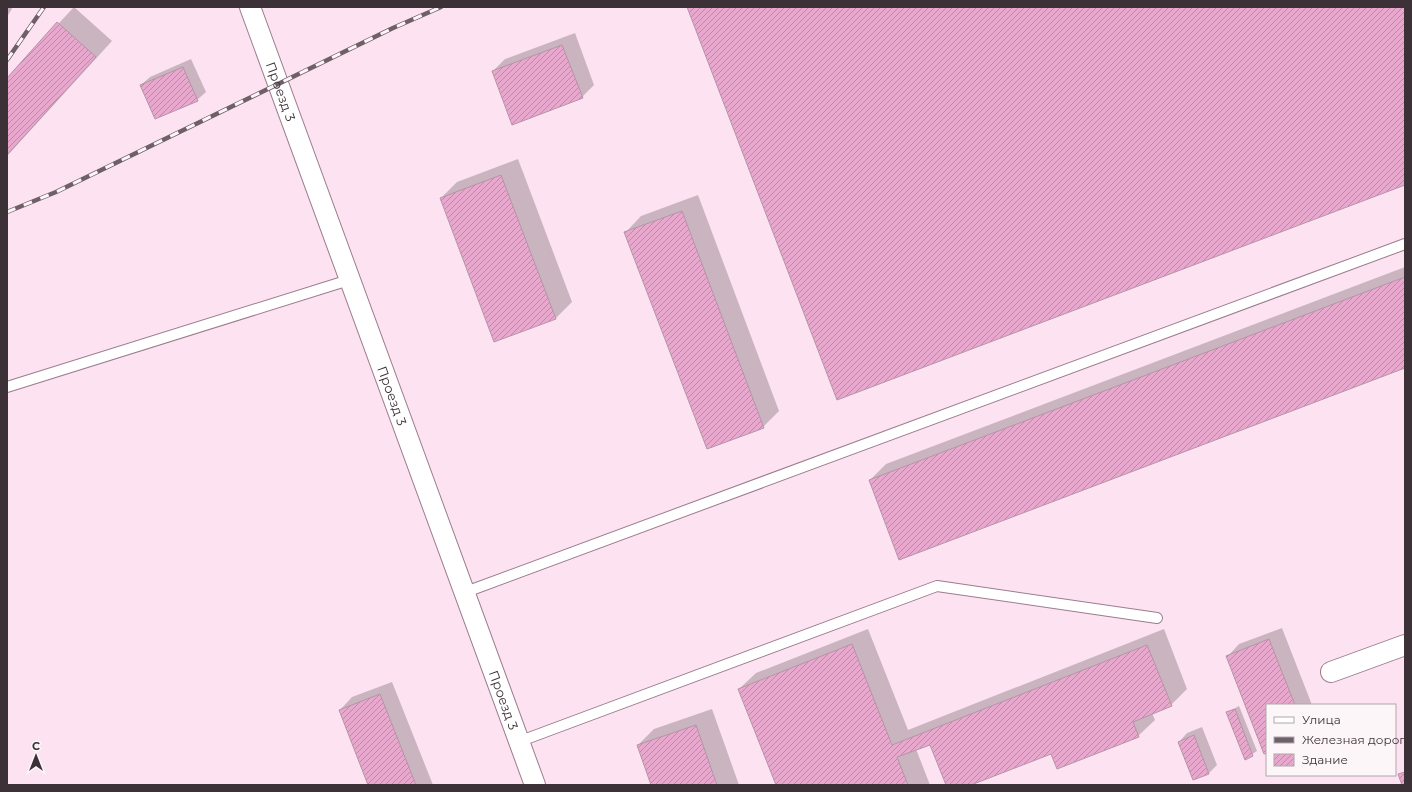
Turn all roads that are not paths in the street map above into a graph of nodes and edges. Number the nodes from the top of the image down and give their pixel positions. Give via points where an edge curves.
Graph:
1 (250, 7) edge
2 (1405, 244) edge
3 (349, 280) junction
4 (7, 387) edge
5 (463, 593) junction
6 (1157, 618) dead end
7 (1405, 645) edge
8 (1331, 672) dead end
9 (518, 742) junction
10 (534, 785) edge

1 - 3 street, Проезд 3
2 - 5 lane
3 - 4 lane
3 - 5 street, Проезд 3
5 - 9 street, Проезд 3
6 - 9 lane via 937,586
7 - 8 street
9 - 10 street, Проезд 3

